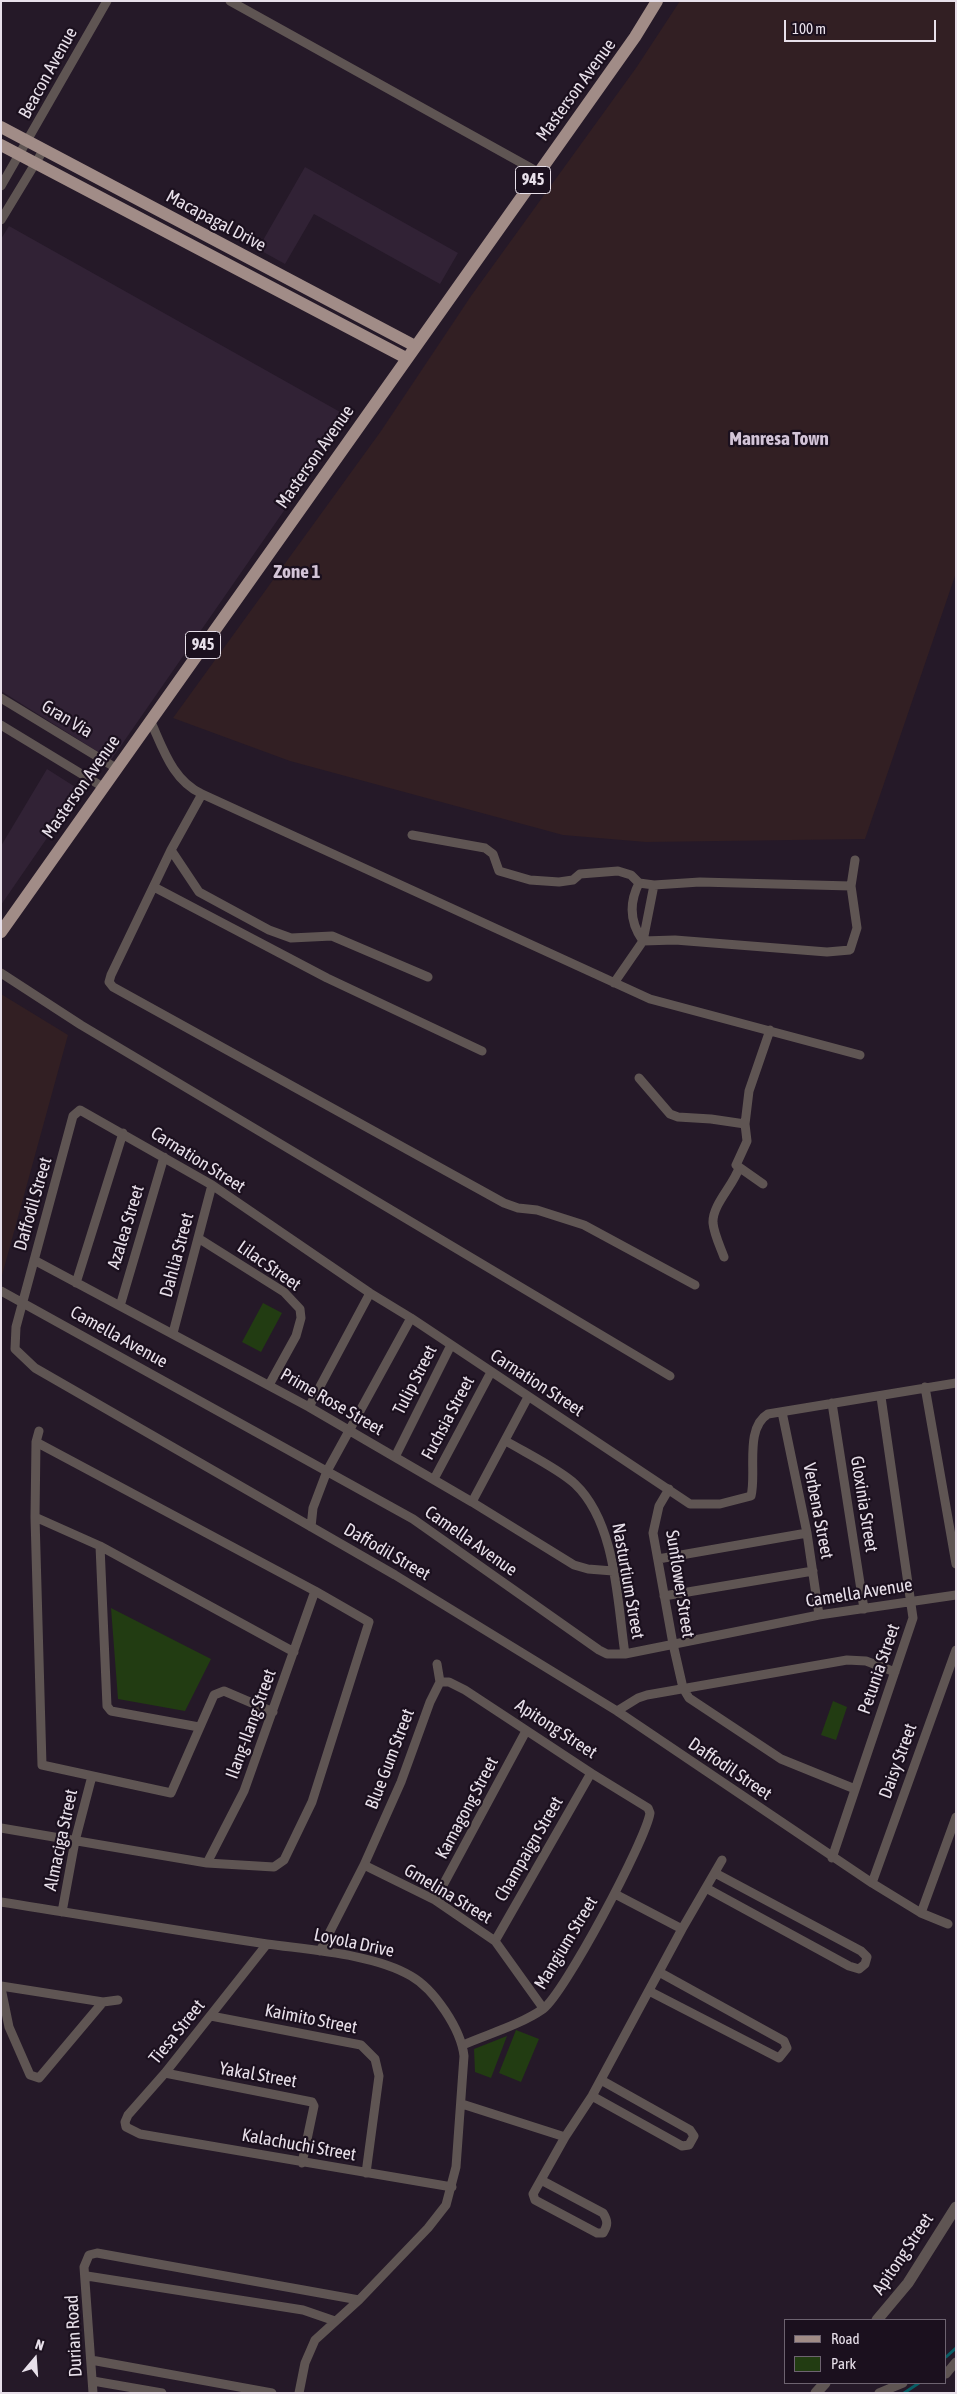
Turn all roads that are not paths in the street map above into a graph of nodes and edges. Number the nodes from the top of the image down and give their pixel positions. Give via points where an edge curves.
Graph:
1 (107, 1) edge
2 (230, 1) edge
3 (657, 1) edge
4 (1, 127) edge
5 (28, 141) junction
6 (1, 145) edge
7 (44, 150) junction
8 (20, 155) junction
9 (36, 163) junction
10 (538, 172) junction
11 (1, 186) edge
12 (1, 220) edge
13 (416, 346) junction
14 (406, 358) junction
15 (1, 698) edge
16 (150, 720) junction
17 (1, 725) edge
18 (116, 768) junction
19 (103, 787) junction
20 (202, 794) junction
21 (412, 834) dead end
22 (171, 850) junction
23 (855, 860) dead end
24 (639, 883) junction
25 (654, 885) junction
26 (851, 886) junction
27 (154, 887) junction
28 (1, 932) edge
29 (642, 941) junction
30 (1, 973) edge
31 (428, 977) dead end
32 (614, 983) junction
33 (770, 1030) junction
34 (482, 1051) dead end
35 (860, 1055) dead end
36 (639, 1078) dead end
37 (78, 1110) joint
38 (746, 1124) junction
39 (123, 1133) junction
40 (164, 1157) junction
41 (739, 1168) junction
42 (763, 1184) dead end
43 (212, 1185) junction
44 (198, 1238) junction
45 (724, 1257) dead end
46 (34, 1260) junction
47 (76, 1283) junction
48 (695, 1285) dead end
49 (1, 1291) edge
50 (370, 1294) junction
51 (21, 1302) junction
52 (120, 1306) junction
53 (412, 1318) junction
54 (173, 1333) junction
55 (451, 1345) junction
56 (491, 1372) junction
57 (670, 1376) dead end
58 (956, 1383) edge
59 (269, 1385) junction
60 (925, 1387) junction
61 (528, 1397) junction
62 (881, 1397) junction
63 (832, 1403) junction
64 (309, 1407) junction
65 (782, 1412) junction
66 (39, 1431) dead end
67 (350, 1431) junction
68 (36, 1442) junction
69 (506, 1442) junction
70 (395, 1457) junction
71 (327, 1471) junction
72 (434, 1479) junction
73 (669, 1489) junction
74 (472, 1502) junction
75 (35, 1517) junction
76 (311, 1527) junction
77 (806, 1533) junction
78 (100, 1546) junction
79 (658, 1559) junction
80 (956, 1564) edge
81 (613, 1571) junction
82 (812, 1571) junction
83 (315, 1591) junction
84 (956, 1594) edge
85 (664, 1596) junction
86 (912, 1602) junction
87 (864, 1609) junction
88 (819, 1615) junction
89 (673, 1644) junction
90 (956, 1650) edge
91 (294, 1652) junction
92 (625, 1654) junction
93 (437, 1664) dead end
94 (895, 1672) junction
95 (440, 1682) junction
96 (683, 1688) junction
97 (617, 1711) junction
98 (273, 1712) junction
99 (199, 1727) junction
100 (526, 1731) junction
101 (591, 1773) junction
102 (92, 1776) junction
103 (855, 1789) junction
104 (650, 1813) joint
105 (956, 1817) edge
106 (1, 1828) edge
107 (75, 1841) junction
108 (832, 1858) junction
109 (722, 1860) dead end
110 (208, 1863) junction
111 (364, 1865) junction
112 (714, 1873) junction
113 (872, 1884) junction
114 (706, 1888) junction
115 (615, 1894) junction
116 (435, 1900) junction
117 (1, 1902) edge
118 (62, 1912) junction
119 (921, 1913) junction
120 (948, 1924) dead end
121 (682, 1929) junction
122 (496, 1941) junction
123 (267, 1944) junction
124 (320, 1951) junction
125 (659, 1972) junction
126 (1, 1987) edge
127 (649, 1991) junction
128 (118, 2000) dead end
129 (103, 2002) junction
130 (543, 2008) junction
131 (211, 2016) junction
132 (463, 2045) junction
133 (165, 2073) junction
134 (601, 2080) junction
135 (592, 2096) junction
136 (462, 2104) junction
137 (140, 2134) joint
138 (565, 2137) junction
139 (302, 2163) junction
140 (366, 2173) junction
141 (541, 2180) junction
142 (452, 2187) junction
143 (956, 2207) edge
144 (87, 2276) junction
145 (359, 2300) junction
146 (878, 2319) edge
147 (335, 2321) junction
148 (91, 2360) junction
149 (956, 2362) edge
150 (947, 2373) edge
151 (93, 2381) junction
152 (900, 2384) edge
153 (93, 2393) edge
154 (162, 2393) edge
155 (272, 2393) edge
156 (299, 2393) edge
157 (878, 2393) edge

1 - 5 street, Beacon Avenue
2 - 10 street
3 - 10 main road, Masterson Avenue / 945 via 635,38
4 - 5 main road, Macapagal Drive
5 - 7 main road, Macapagal Drive
5 - 8 street, Beacon Avenue
6 - 8 main road, Macapagal Drive
7 - 9 street
7 - 13 main road, Macapagal Drive
8 - 9 main road, Macapagal Drive
8 - 11 street, Beacon Avenue
9 - 12 street
9 - 14 main road, Macapagal Drive
10 - 13 main road, Masterson Avenue / 945
13 - 14 main road, Masterson Avenue / 945
14 - 16 main road, Masterson Avenue / 945
15 - 18 street, Gran Via
16 - 18 main road, Masterson Avenue / 945
16 - 20 street via 173,771
17 - 19 street
18 - 19 main road, Masterson Avenue / 945
19 - 28 main road, Masterson Avenue / 945
20 - 22 street
20 - 32 street
21 - 24 street via 482,847 493,854 499,871 524,879 559,882 573,880 580,874 618,871 631,875
22 - 27 street
22 - 31 street via 199,892 268,930 291,938 332,936
23 - 26 street
24 - 25 street
24 - 29 street via 633,895 632,908 635,929
25 - 26 street via 700,882
25 - 29 street
26 - 29 street via 857,928 853,946 847,951 675,940
27 - 34 street via 326,978
27 - 48 street via 111,975 109,982 113,987 504,1203 584,1225
29 - 32 street
30 - 57 street via 82,1025
32 - 33 street via 650,999
33 - 35 street
33 - 38 street via 749,1091
36 - 38 street via 670,1114 678,1118
37 - 39 street, Carnation Street via 85,1110
37 - 46 street, Daffodil Street
38 - 41 street via 747,1141 736,1162
39 - 40 street, Carnation Street
39 - 47 street
40 - 43 street, Carnation Street
40 - 52 street, Azalea Street
41 - 42 street
41 - 45 street via 714,1213 713,1224
43 - 44 street, Dahlia Street
43 - 50 street, Carnation Street
44 - 54 street, Dahlia Street
44 - 59 street, Lilac Street via 284,1292 300,1309 302,1318 296,1336
46 - 47 street, Prime Rose Street
46 - 51 street, Daffodil Street
47 - 52 street, Prime Rose Street
49 - 51 street, Camella Avenue
50 - 53 street, Carnation Street
50 - 64 street
51 - 71 street, Camella Avenue
51 - 76 street, Daffodil Street via 14,1342 24,1361
52 - 54 street, Prime Rose Street
53 - 55 street, Carnation Street
53 - 67 street
54 - 59 street, Prime Rose Street
55 - 56 street, Carnation Street
55 - 70 street, Tulip Street
56 - 61 street, Carnation Street
56 - 72 street, Fuchsia Street
58 - 60 street, Carnation Street
59 - 64 street, Prime Rose Street
60 - 62 street, Carnation Street
60 - 80 street
61 - 69 street
61 - 73 street, Carnation Street
62 - 63 street, Carnation Street
62 - 86 street, Petunia Street
63 - 65 street, Carnation Street
63 - 87 street, Gloxinia Street
64 - 67 street, Prime Rose Street
65 - 73 street, Carnation Street via 768,1414 761,1421 752,1450 752,1493 748,1498 720,1504 694,1504
65 - 77 street, Verbena Street
66 - 68 street
67 - 70 street, Prime Rose Street
67 - 71 street
68 - 75 street
68 - 83 street
69 - 74 street
69 - 81 street, Nasturtium Street via 574,1482 587,1496 605,1529
70 - 72 street, Prime Rose Street
71 - 76 street via 313,1508
71 - 92 street, Camella Avenue via 413,1519 599,1650 607,1654
72 - 74 street, Prime Rose Street
73 - 79 street, Sunflower Street via 654,1522
74 - 81 street, Prime Rose Street via 574,1565
75 - 78 street
75 - 102 street via 40,1762 46,1767
76 - 97 street, Daffodil Street
77 - 79 street
77 - 82 street, Verbena Street
78 - 91 street
78 - 99 street via 107,1706 111,1711
79 - 85 street, Sunflower Street
81 - 92 street, Nasturtium Street
82 - 85 street
82 - 88 street, Verbena Street
83 - 91 street, Ilang-Ilang Street
83 - 110 street via 368,1622 312,1802 284,1860 274,1868
84 - 86 street, Camella Avenue
85 - 89 street, Sunflower Street
86 - 87 street, Camella Avenue
86 - 94 street, Petunia Street via 912,1624
87 - 88 street, Camella Avenue
88 - 89 street, Camella Avenue
89 - 92 street, Camella Avenue
89 - 96 street, Sunflower Street
90 - 113 street, Daisy Street
91 - 98 street, Ilang-Ilang Street
93 - 95 street
94 - 96 street via 866,1661 847,1660
94 - 103 street, Petunia Street
95 - 100 street, Apitong Street via 449,1682 466,1690
95 - 111 street, Blue Gum Street
96 - 97 street via 638,1698
96 - 103 street via 695,1703 760,1747 800,1768
97 - 108 street, Daffodil Street
98 - 99 street via 224,1691 218,1692
98 - 110 street, Ilang-Ilang Street via 244,1791
99 - 102 street via 171,1793
100 - 101 street, Apitong Street
100 - 116 street, Kamagong Street
101 - 104 street, Apitong Street via 648,1808
101 - 122 street, Champaign Street
102 - 107 street, Almaciga Street
103 - 108 street, Petunia Street
104 - 115 street, Mangium Street
105 - 119 street
106 - 107 street
107 - 110 street
107 - 118 street, Almaciga Street
108 - 113 street, Daffodil Street
109 - 112 street
111 - 116 street, Gmelina Street
111 - 124 street, Blue Gum Street
112 - 114 street
112 - 114 street via 861,1951 867,1957 865,1964 859,1969 849,1966
113 - 119 street, Daffodil Street
114 - 121 street
115 - 121 street
115 - 130 street, Mangium Street via 553,2000
116 - 122 street, Gmelina Street
117 - 118 street, Loyola Drive
118 - 123 street, Loyola Drive
119 - 120 street, Daffodil Street
121 - 125 street
122 - 130 street, Gmelina Street
123 - 124 street, Loyola Drive
123 - 131 street, Tiesa Street
124 - 132 street, Loyola Drive via 380,1963 420,1981 439,2003
125 - 127 street
125 - 127 street via 784,2041 787,2048 784,2054 779,2058
126 - 129 street
126 - 129 street via 8,2027 30,2075 39,2078
127 - 134 street
128 - 129 street
130 - 132 street, Mangium Street
131 - 133 street, Tiesa Street
131 - 140 street, Kaimito Street via 361,2045 370,2052 379,2076
132 - 136 street
133 - 137 street, Tiesa Street via 125,2122 126,2127
133 - 139 street, Yakal Street via 312,2102 314,2106
134 - 135 street
134 - 135 street via 690,2130 694,2136 692,2141 682,2146
135 - 138 street
136 - 138 street
136 - 142 street
137 - 139 street, Kalachuchi Street
138 - 141 street
139 - 140 street, Kalachuchi Street
140 - 142 street, Kalachuchi Street
141 - 141 street via 602,2213 607,2220 603,2233 597,2233 535,2200 533,2194
142 - 145 street via 441,2214
143 - 146 street, Apitong Street via 908,2283
144 - 145 street, Durian Road via 86,2259 97,2253
144 - 147 street via 303,2310
144 - 148 street, Durian Road
145 - 147 street
147 - 156 street via 309,2350
148 - 151 street, Durian Road
148 - 155 street
149 - 150 street
151 - 153 street, Durian Road
151 - 154 street
152 - 157 street

